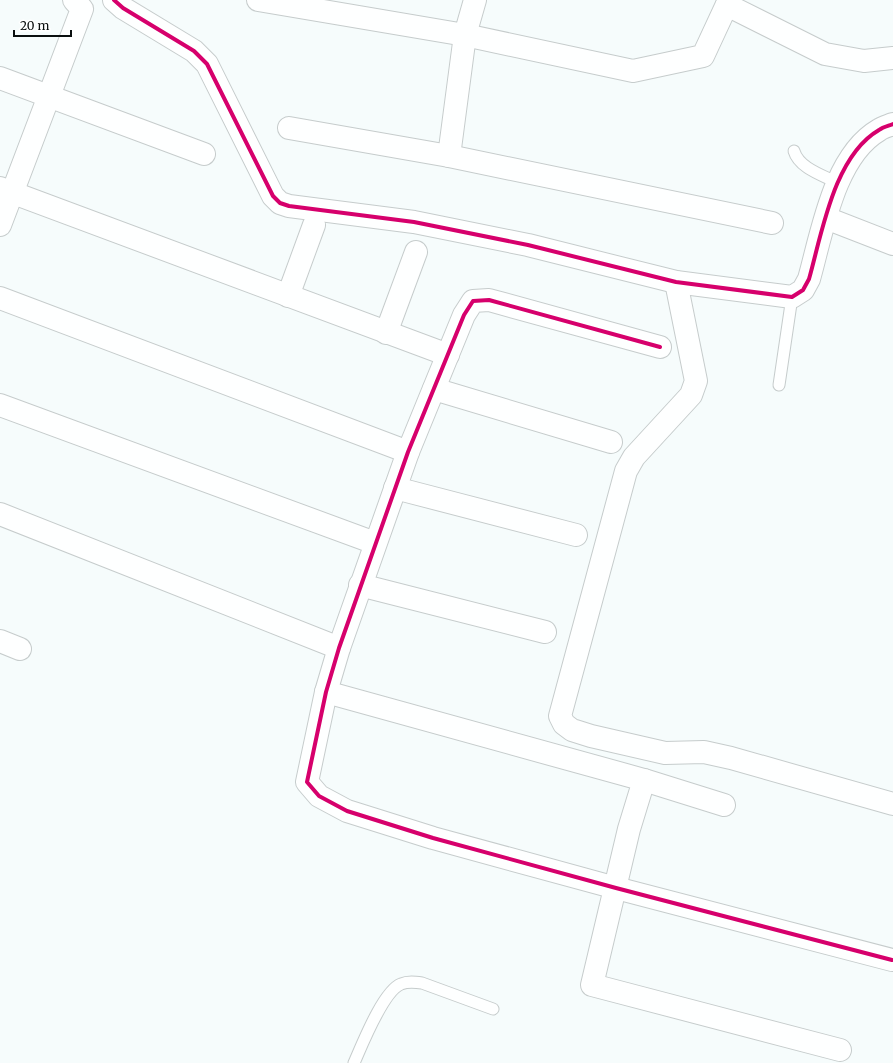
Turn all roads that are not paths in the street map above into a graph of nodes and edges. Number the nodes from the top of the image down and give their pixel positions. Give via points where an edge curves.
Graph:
1 (74, 0) edge
2 (258, 0) edge
3 (475, 0) edge
4 (728, 2) edge
5 (122, 3) edge
6 (465, 34) junction
7 (893, 58) edge
8 (0, 78) edge
9 (50, 97) junction
10 (893, 124) edge
11 (289, 128) dead end
12 (794, 151) dead end
13 (204, 154) dead end
14 (449, 156) junction
15 (838, 182) junction
16 (6, 190) edge
17 (826, 218) junction
18 (772, 223) dead end
19 (0, 225) edge
20 (314, 225) dead end
21 (893, 244) edge
22 (416, 252) dead end
23 (676, 282) junction
24 (288, 296) junction
25 (792, 297) junction
26 (0, 298) edge
27 (386, 333) junction
28 (660, 347) dead end
29 (448, 355) junction
30 (779, 385) dead end
31 (434, 389) junction
32 (0, 405) edge
33 (611, 442) dead end
34 (408, 452) junction
35 (395, 488) junction
36 (0, 514) edge
37 (576, 535) dead end
38 (375, 543) junction
39 (360, 585) junction
40 (545, 632) dead end
41 (0, 641) edge
42 (339, 648) junction
43 (20, 649) dead end
44 (326, 692) junction
45 (644, 780) junction
46 (893, 804) edge
47 (724, 805) dead end
48 (616, 888) junction
49 (892, 960) edge
50 (492, 1008) dead end
51 (840, 1050) dead end
52 (354, 1063) edge

1 - 9 street via 82,9
2 - 6 street
3 - 6 street
4 - 6 street via 703,56 633,71
4 - 7 street via 825,54 864,61
5 - 23 street via 194,51 207,64 273,196 280,203 414,222 528,245
6 - 14 street
8 - 9 street
9 - 13 street
9 - 16 street
10 - 15 street via 878,130 856,150
11 - 14 street
12 - 15 lane via 802,164
14 - 18 street
15 - 17 street
16 - 19 street
16 - 24 street
17 - 21 street
17 - 25 street via 809,279 803,290
20 - 24 street
22 - 27 street
23 - 25 street
23 - 46 street via 696,381 694,389 634,457 626,471 560,716 564,724 572,730 591,736 665,753 704,752 731,758
24 - 27 street
25 - 30 lane
26 - 34 street
27 - 29 street
28 - 29 street via 489,300 473,301 464,314
29 - 31 street
31 - 33 street
31 - 34 street
32 - 38 street
34 - 35 street
35 - 37 street
35 - 38 street
36 - 42 street
38 - 39 street
39 - 40 street
39 - 42 street
41 - 43 street
42 - 44 street
44 - 45 street
44 - 48 street via 307,782 319,796 347,811 433,838
45 - 47 street
45 - 48 street via 629,829
48 - 49 street
48 - 51 street via 592,985
50 - 52 lane via 422,983 400,984 389,992

